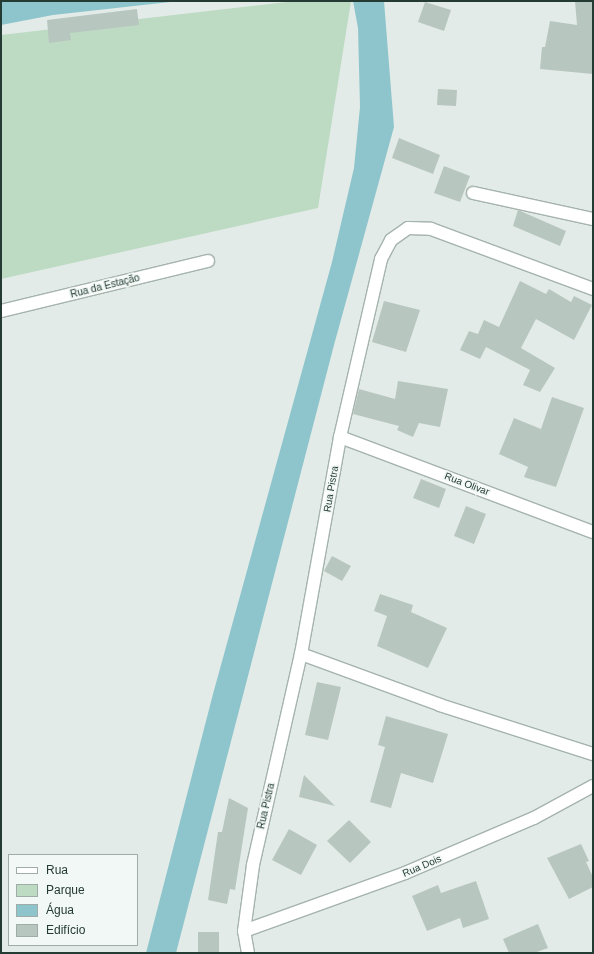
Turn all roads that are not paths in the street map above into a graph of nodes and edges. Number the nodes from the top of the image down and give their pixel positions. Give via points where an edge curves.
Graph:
1 (473, 193) dead end
2 (593, 219) edge
3 (208, 261) dead end
4 (593, 289) edge
5 (1, 312) edge
6 (340, 437) junction
7 (593, 532) edge
8 (301, 654) junction
9 (593, 754) edge
10 (593, 786) edge
11 (244, 931) junction
12 (248, 953) edge

1 - 2 street
3 - 5 street, Rua da Estação
4 - 6 street, Rua Pistra via 431,228 408,228 391,240 381,259
6 - 7 street, Rua Olivar
6 - 8 street, Rua Pistra
8 - 9 street via 440,705
8 - 11 street, Rua Pistra via 253,865
10 - 11 street, Rua Dois via 534,818 405,873
11 - 12 street, Rua Pistra

